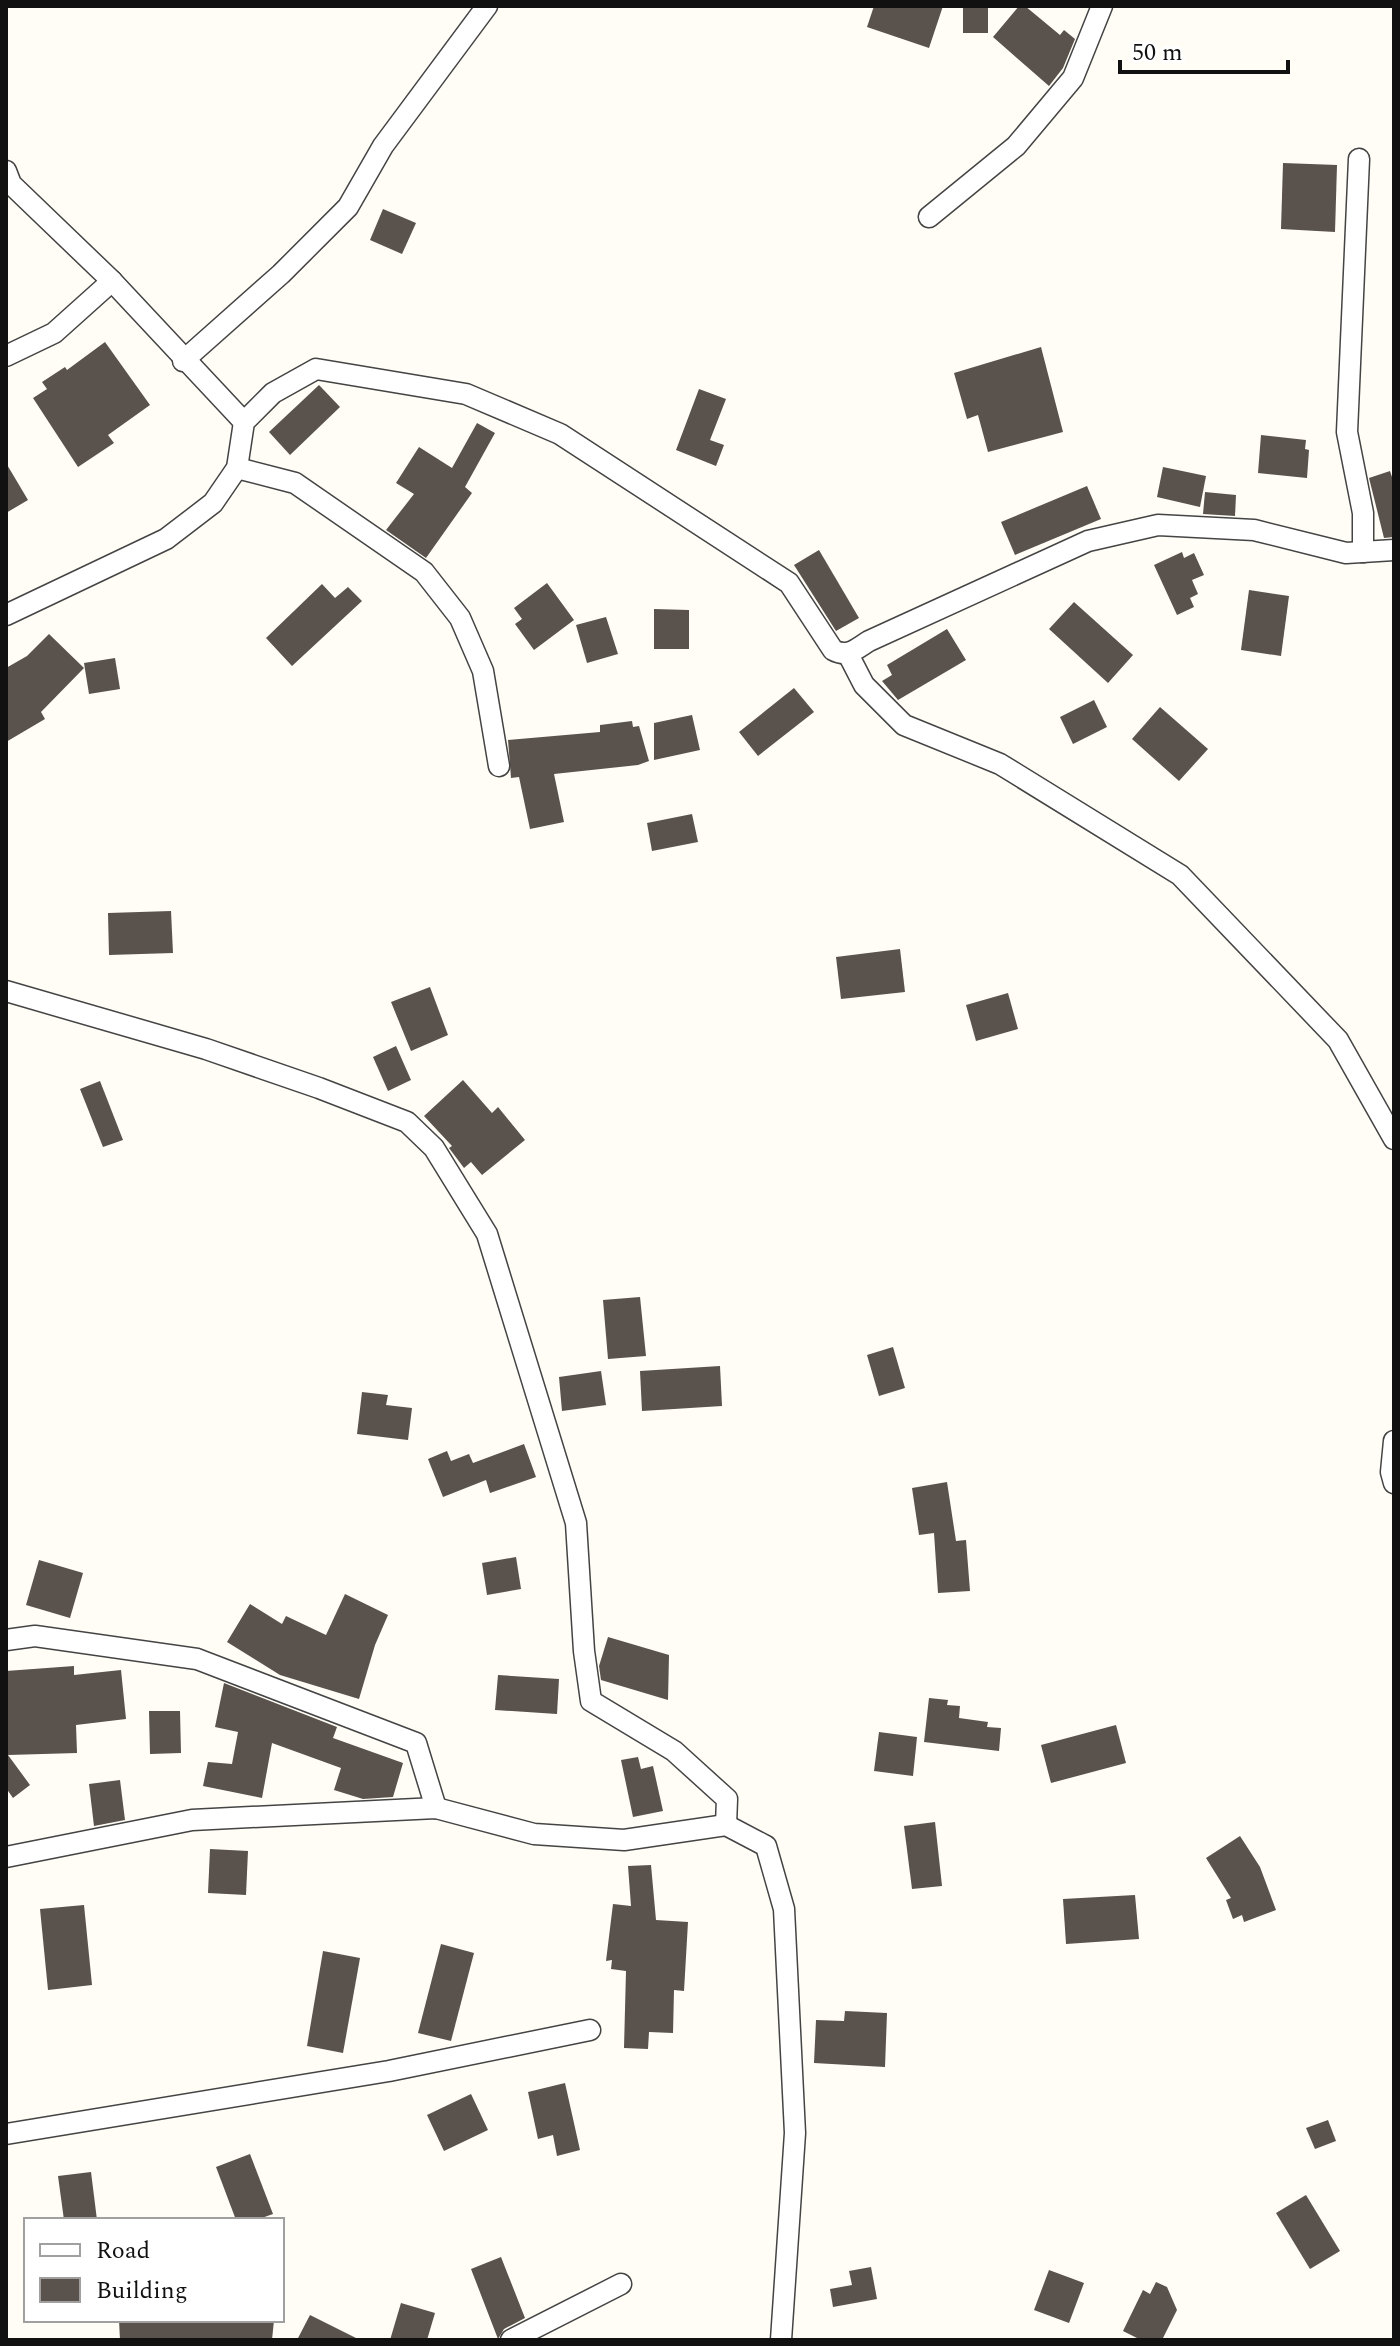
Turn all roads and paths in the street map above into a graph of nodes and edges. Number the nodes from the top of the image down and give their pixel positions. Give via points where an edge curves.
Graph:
1 (487, 6) edge
2 (1102, 6) edge
3 (1359, 159) dead end
4 (6, 171) edge
5 (929, 217) dead end
6 (112, 281) junction
7 (6, 356) edge
8 (183, 361) junction
9 (244, 422) junction
10 (237, 468) junction
11 (1394, 550) edge
12 (1363, 552) junction
13 (6, 615) edge
14 (848, 654) junction
15 (499, 766) dead end
16 (6, 991) edge
17 (1394, 1139) edge
18 (1394, 1441) edge
19 (1394, 1483) edge
20 (6, 1640) edge
21 (436, 1808) junction
22 (726, 1825) junction
23 (6, 1857) edge
24 (590, 2030) dead end
25 (6, 2134) edge
26 (621, 2284) dead end
27 (511, 2340) edge
28 (781, 2340) edge

1 - 8 street via 383,146 348,207
2 - 5 street via 1073,78 1016,146
3 - 12 street via 1347,432 1363,513
4 - 6 street via 11,184
6 - 7 street via 54,333
6 - 8 street
8 - 9 street
9 - 10 street
9 - 14 street via 273,393 316,369 466,394 560,434 789,583 833,650
10 - 13 street via 213,503 166,539
10 - 15 street via 295,483 424,572 460,618 483,671
11 - 12 street
12 - 14 street via 1346,553 1254,530 1158,525 1088,541
14 - 17 street via 864,685 904,725 1000,764 1180,875 1338,1040
16 - 22 street via 319,1088 407,1122 434,1148 487,1234 576,1523 591,1701 674,1751 727,1799
18 - 19 street
20 - 21 street via 35,1636 197,1659 354,1718 416,1743
21 - 22 street via 534,1834 624,1840
21 - 23 street via 192,1820
22 - 28 street via 766,1846 784,1909 795,2133
24 - 25 street via 389,2071
26 - 27 street

